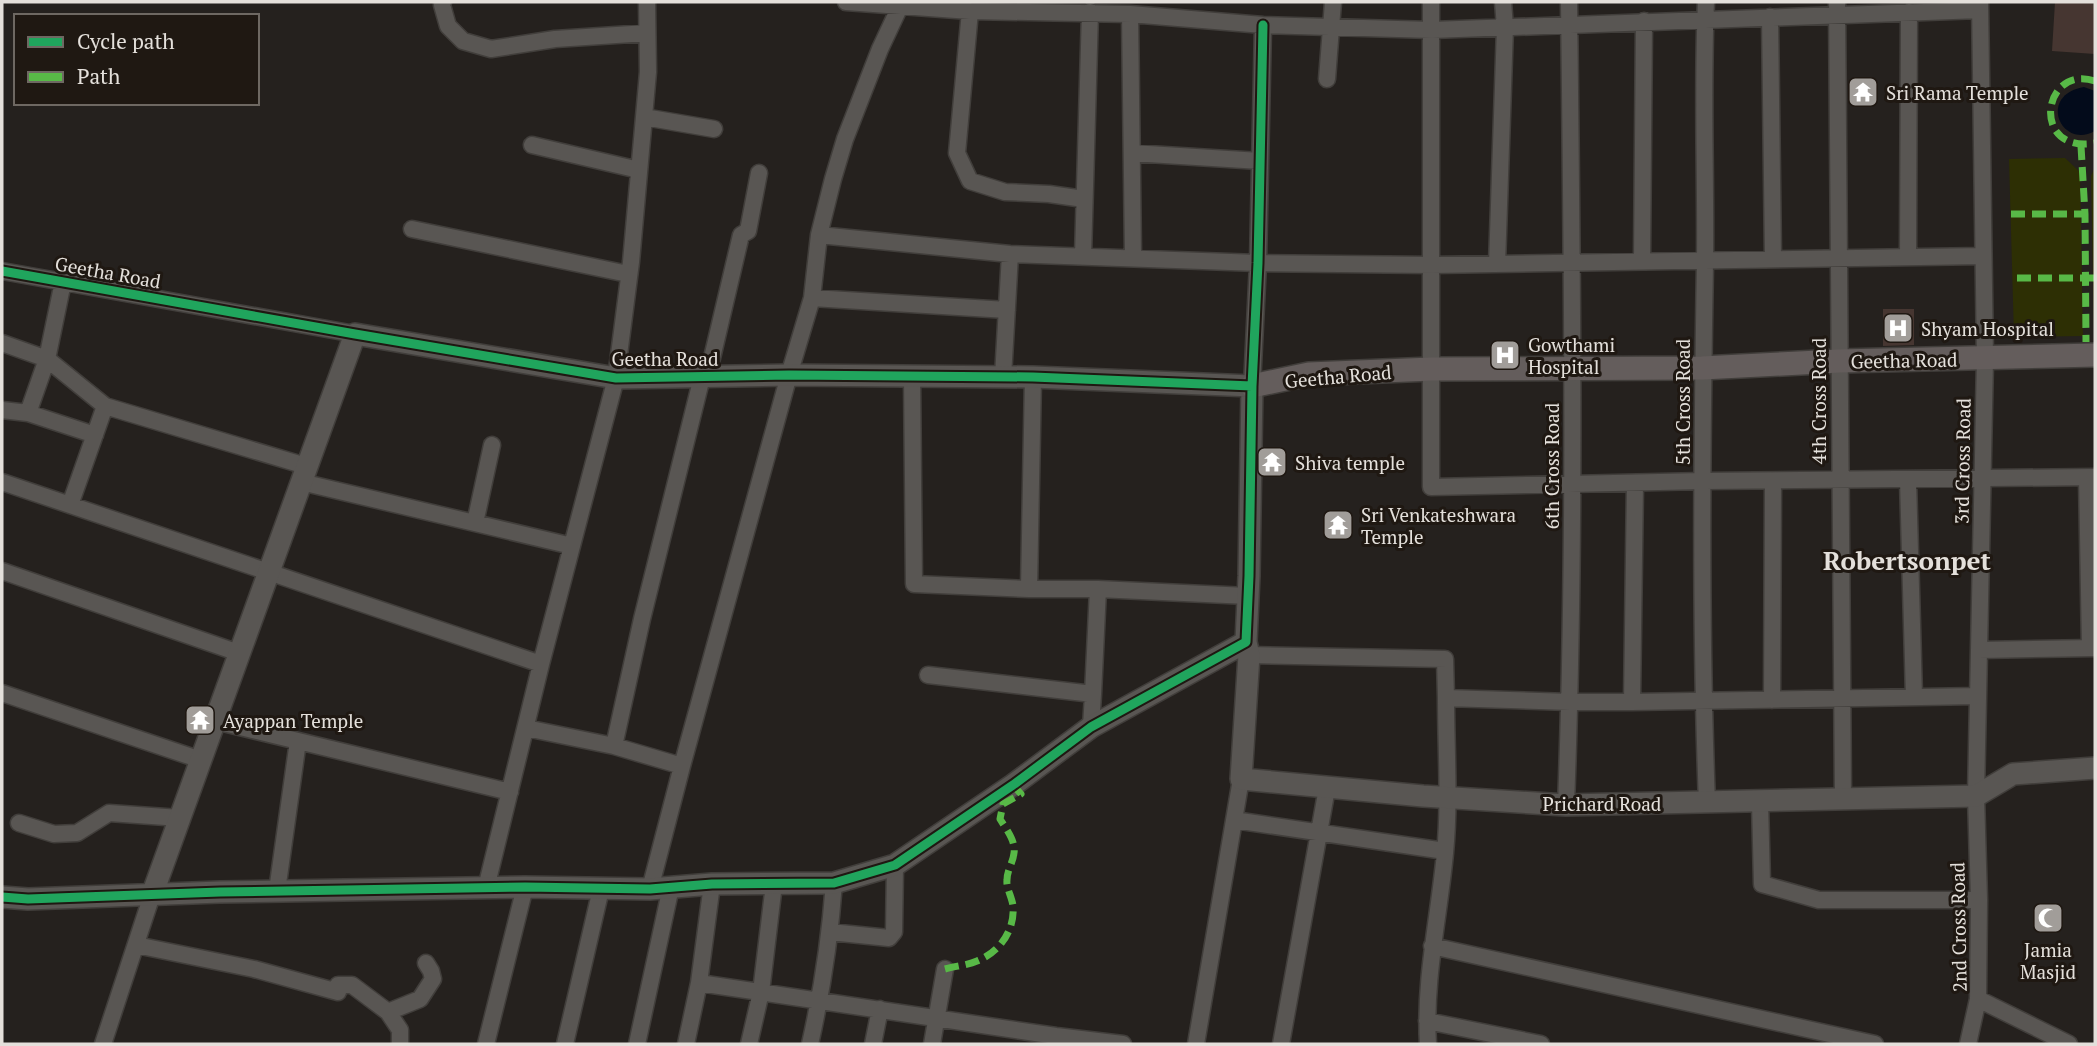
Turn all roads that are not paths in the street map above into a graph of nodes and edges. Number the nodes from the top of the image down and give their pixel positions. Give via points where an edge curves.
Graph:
1 (443, 2) edge
2 (647, 2) edge
3 (846, 2) edge
4 (1333, 2) edge
5 (1431, 2) edge
6 (1503, 2) edge
7 (1569, 2) edge
8 (1706, 2) edge
9 (901, 3) edge
10 (1980, 6) edge
11 (1837, 8) edge
12 (970, 11) junction
13 (1090, 12) junction
14 (1909, 12) junction
15 (1130, 14) junction
16 (1770, 17) junction
17 (1705, 19) junction
18 (1644, 21) junction
19 (1569, 24) junction
20 (1264, 25) junction
21 (1330, 27) junction
22 (1505, 27) junction
23 (1432, 30) junction
24 (646, 33) junction
25 (1327, 79) dead end
26 (644, 117) junction
27 (714, 129) dead end
28 (532, 145) dead end
29 (1132, 153) junction
30 (1260, 161) junction
31 (639, 170) junction
32 (759, 173) dead end
33 (1084, 199) junction
34 (412, 229) dead end
35 (819, 235) junction
36 (1010, 254) junction
37 (1083, 256) junction
38 (1983, 256) junction
39 (1133, 257) junction
40 (1838, 257) junction
41 (1908, 257) junction
42 (1773, 259) junction
43 (1705, 260) junction
44 (1643, 261) junction
45 (1258, 263) junction
46 (1572, 263) junction
47 (1497, 264) junction
48 (1432, 265) junction
49 (2, 271) edge
50 (628, 274) junction
51 (63, 282) junction
52 (812, 298) junction
53 (1007, 310) junction
54 (355, 334) junction
55 (2, 343) edge
56 (2095, 355) edge
57 (47, 359) junction
58 (1985, 359) junction
59 (1839, 361) junction
60 (1572, 368) junction
61 (1702, 368) junction
62 (1432, 369) junction
63 (789, 375) junction
64 (912, 376) junction
65 (702, 377) junction
66 (1003, 377) junction
67 (1032, 377) junction
68 (616, 378) junction
69 (1252, 386) junction
70 (105, 406) junction
71 (2, 410) edge
72 (28, 413) junction
73 (94, 435) junction
74 (492, 445) dead end
75 (304, 474) junction
76 (2091, 477) edge
77 (1982, 479) junction
78 (1908, 480) junction
79 (1704, 481) junction
80 (1773, 481) junction
81 (1840, 481) junction
82 (2, 482) edge
83 (1634, 483) junction
84 (1573, 484) junction
85 (70, 505) junction
86 (475, 523) junction
87 (572, 546) junction
88 (2, 571) edge
89 (267, 572) junction
90 (1029, 589) junction
91 (1098, 589) junction
92 (1248, 596) junction
93 (2093, 648) edge
94 (1247, 649) junction
95 (1979, 650) junction
96 (239, 653) junction
97 (541, 664) junction
98 (928, 675) dead end
99 (2, 693) edge
100 (1093, 694) junction
101 (1978, 696) junction
102 (1914, 697) junction
103 (1446, 698) junction
104 (1842, 699) junction
105 (1772, 700) junction
106 (1570, 702) junction
107 (1632, 702) junction
108 (1703, 702) junction
109 (215, 721) junction
110 (526, 727) junction
111 (1091, 727) junction
112 (298, 741) junction
113 (614, 746) junction
114 (201, 760) junction
115 (681, 766) junction
116 (2095, 768) edge
117 (1241, 779) junction
118 (1327, 788) junction
119 (510, 792) junction
120 (1976, 796) junction
121 (1446, 798) junction
122 (1843, 799) junction
123 (1760, 802) junction
124 (1707, 803) junction
125 (1566, 805) junction
126 (180, 818) junction
127 (1234, 820) junction
128 (19, 823) dead end
129 (1319, 832) junction
130 (1445, 851) junction
131 (895, 865) junction
132 (834, 883) junction
133 (712, 884) junction
134 (774, 884) junction
135 (525, 887) junction
136 (486, 888) junction
137 (661, 888) junction
138 (601, 889) junction
139 (277, 891) junction
140 (152, 895) junction
141 (2, 897) edge
142 (1979, 901) junction
143 (830, 932) junction
144 (136, 945) junction
145 (1432, 946) junction
146 (426, 963) dead end
147 (945, 969) dead end
148 (699, 983) junction
149 (761, 992) junction
150 (1978, 999) junction
151 (820, 1001) junction
152 (880, 1009) junction
153 (388, 1012) junction
154 (937, 1018) junction
155 (1427, 1021) junction
156 (1003, 1027) junction
157 (1056, 1040) edge
158 (106, 1044) edge
159 (400, 1044) edge
160 (486, 1044) edge
161 (565, 1044) edge
162 (637, 1044) edge
163 (686, 1044) edge
164 (749, 1044) edge
165 (810, 1044) edge
166 (873, 1044) edge
167 (932, 1044) edge
168 (1000, 1044) edge
169 (1123, 1044) edge
170 (1199, 1044) edge
171 (1282, 1044) edge
172 (1428, 1044) edge
173 (1541, 1044) edge
174 (1875, 1044) edge
175 (1968, 1044) edge
176 (2069, 1044) edge

1 - 24 street via 448,26 463,41 491,49
2 - 24 street
3 - 9 street
4 - 21 street
5 - 23 street
6 - 22 street
7 - 19 street, 6th Cross Road
8 - 17 street, 5th Cross Road
9 - 12 street
9 - 35 street via 845,139
10 - 14 street
10 - 38 street, 3rd Cross Road
11 - 14 street
11 - 16 street
11 - 40 street, 4th Cross Road
12 - 13 street
12 - 33 street via 957,153 970,181 1005,192
13 - 15 street
13 - 33 street
14 - 41 street
15 - 20 street
15 - 29 street
16 - 17 street
16 - 42 street
17 - 18 street
17 - 43 street, 5th Cross Road
18 - 19 street
18 - 44 street
19 - 22 street
19 - 46 street, 6th Cross Road
20 - 21 street
20 - 30 street
21 - 23 street
21 - 25 street
22 - 23 street
22 - 47 street
23 - 48 street
24 - 26 street
26 - 27 street
26 - 31 street
28 - 31 street
29 - 30 street
29 - 39 street
30 - 45 street
31 - 50 street
32 - 65 street via 748,231 741,236 712,358
33 - 37 street
34 - 50 street
35 - 36 street
35 - 52 street
36 - 37 street
36 - 53 street
37 - 39 street
38 - 41 street
38 - 58 street, 3rd Cross Road
39 - 45 street
40 - 41 street
40 - 42 street
40 - 59 street, 4th Cross Road
42 - 43 street
43 - 44 street
43 - 61 street, 5th Cross Road
44 - 46 street
45 - 48 street
45 - 69 street
46 - 47 street
46 - 60 street, 6th Cross Road
47 - 48 street
48 - 62 street
49 - 51 street, Geetha Road
50 - 68 street
51 - 54 street, Geetha Road
51 - 57 street
52 - 53 street
52 - 63 street
53 - 66 street
54 - 68 street, Geetha Road
54 - 75 street
55 - 57 street
56 - 58 main road, Geetha Road
57 - 70 street
57 - 72 street
58 - 59 main road, Geetha Road
58 - 77 street, 3rd Cross Road
59 - 61 main road, Geetha Road
59 - 81 street, 4th Cross Road
60 - 61 main road, Geetha Road
60 - 62 main road, Geetha Road
60 - 84 street, 6th Cross Road
61 - 79 street, 5th Cross Road
62 - 69 main road, Geetha Road via 1309,374
62 - 84 street via 1430,487
63 - 64 street, Geetha Road
63 - 65 street, Geetha Road
63 - 115 street
64 - 66 street, Geetha Road
64 - 90 street via 915,584
65 - 68 street, Geetha Road
65 - 113 street
66 - 67 street, Geetha Road
67 - 69 street, Geetha Road
67 - 90 street
68 - 87 street
69 - 92 street
70 - 73 street
70 - 75 street
71 - 72 street
72 - 73 street
73 - 85 street
74 - 86 street
75 - 86 street
75 - 89 street
76 - 77 street
76 - 93 street
77 - 78 street
77 - 95 street, 3rd Cross Road
78 - 81 street
78 - 102 street
79 - 80 street
79 - 83 street
79 - 108 street, 5th Cross Road
80 - 81 street
80 - 105 street
81 - 104 street, 4th Cross Road
82 - 85 street
83 - 84 street
83 - 107 street
84 - 106 street, 6th Cross Road
85 - 89 street
86 - 87 street
87 - 97 street
88 - 96 street
89 - 96 street
89 - 97 street
90 - 91 street
91 - 92 street
91 - 100 street
92 - 94 street
93 - 95 street
94 - 103 street via 1445,659
94 - 111 street
94 - 117 street
95 - 101 street, 3rd Cross Road
96 - 109 street
97 - 110 street
98 - 100 street
99 - 114 street
100 - 111 street
101 - 102 street
101 - 120 street, 3rd Cross Road
102 - 104 street
103 - 106 street
103 - 121 street
104 - 105 street
104 - 122 street, 4th Cross Road
105 - 108 street
106 - 107 street
106 - 125 street, 6th Cross Road
107 - 108 street
108 - 124 street, 5th Cross Road
109 - 112 street
109 - 114 street
110 - 113 street
110 - 119 street
111 - 131 street
112 - 119 street
112 - 139 street
113 - 115 street
114 - 126 street
115 - 137 street
116 - 120 street, Prichard Road via 2013,774
117 - 118 street, Prichard Road
117 - 127 street
118 - 121 street, Prichard Road
118 - 129 street
119 - 136 street
120 - 122 street, Prichard Road
120 - 142 street, 2nd Cross Road
121 - 125 street, Prichard Road
121 - 130 street
122 - 123 street, Prichard Road
123 - 124 street, Prichard Road
123 - 142 street via 1762,884 1819,900
124 - 125 street, Prichard Road
126 - 128 street via 109,813 78,833 54,834
126 - 140 street
127 - 129 street
127 - 170 street
129 - 130 street
129 - 171 street
130 - 145 street
131 - 132 street
131 - 143 street via 894,932 889,938
132 - 134 street
132 - 143 street
133 - 134 street
133 - 137 street
133 - 148 street
134 - 149 street
135 - 136 street
135 - 138 street
135 - 160 street
136 - 139 street
137 - 138 street
137 - 162 street
138 - 161 street
139 - 140 street
140 - 141 street
140 - 144 street
142 - 150 street, 2nd Cross Road
143 - 151 street
144 - 153 street via 338,992 338,985 352,985
144 - 158 street
145 - 155 street
145 - 174 street
146 - 153 street via 433,979 420,999
147 - 154 street
148 - 149 street
148 - 163 street
149 - 151 street
149 - 164 street
150 - 175 street
150 - 176 street, 2nd Cross Road
151 - 152 street
151 - 165 street
152 - 154 street
152 - 166 street
153 - 159 street via 400,1030
154 - 156 street
154 - 167 street
155 - 172 street
155 - 173 street
156 - 157 street
156 - 168 street
157 - 169 street

